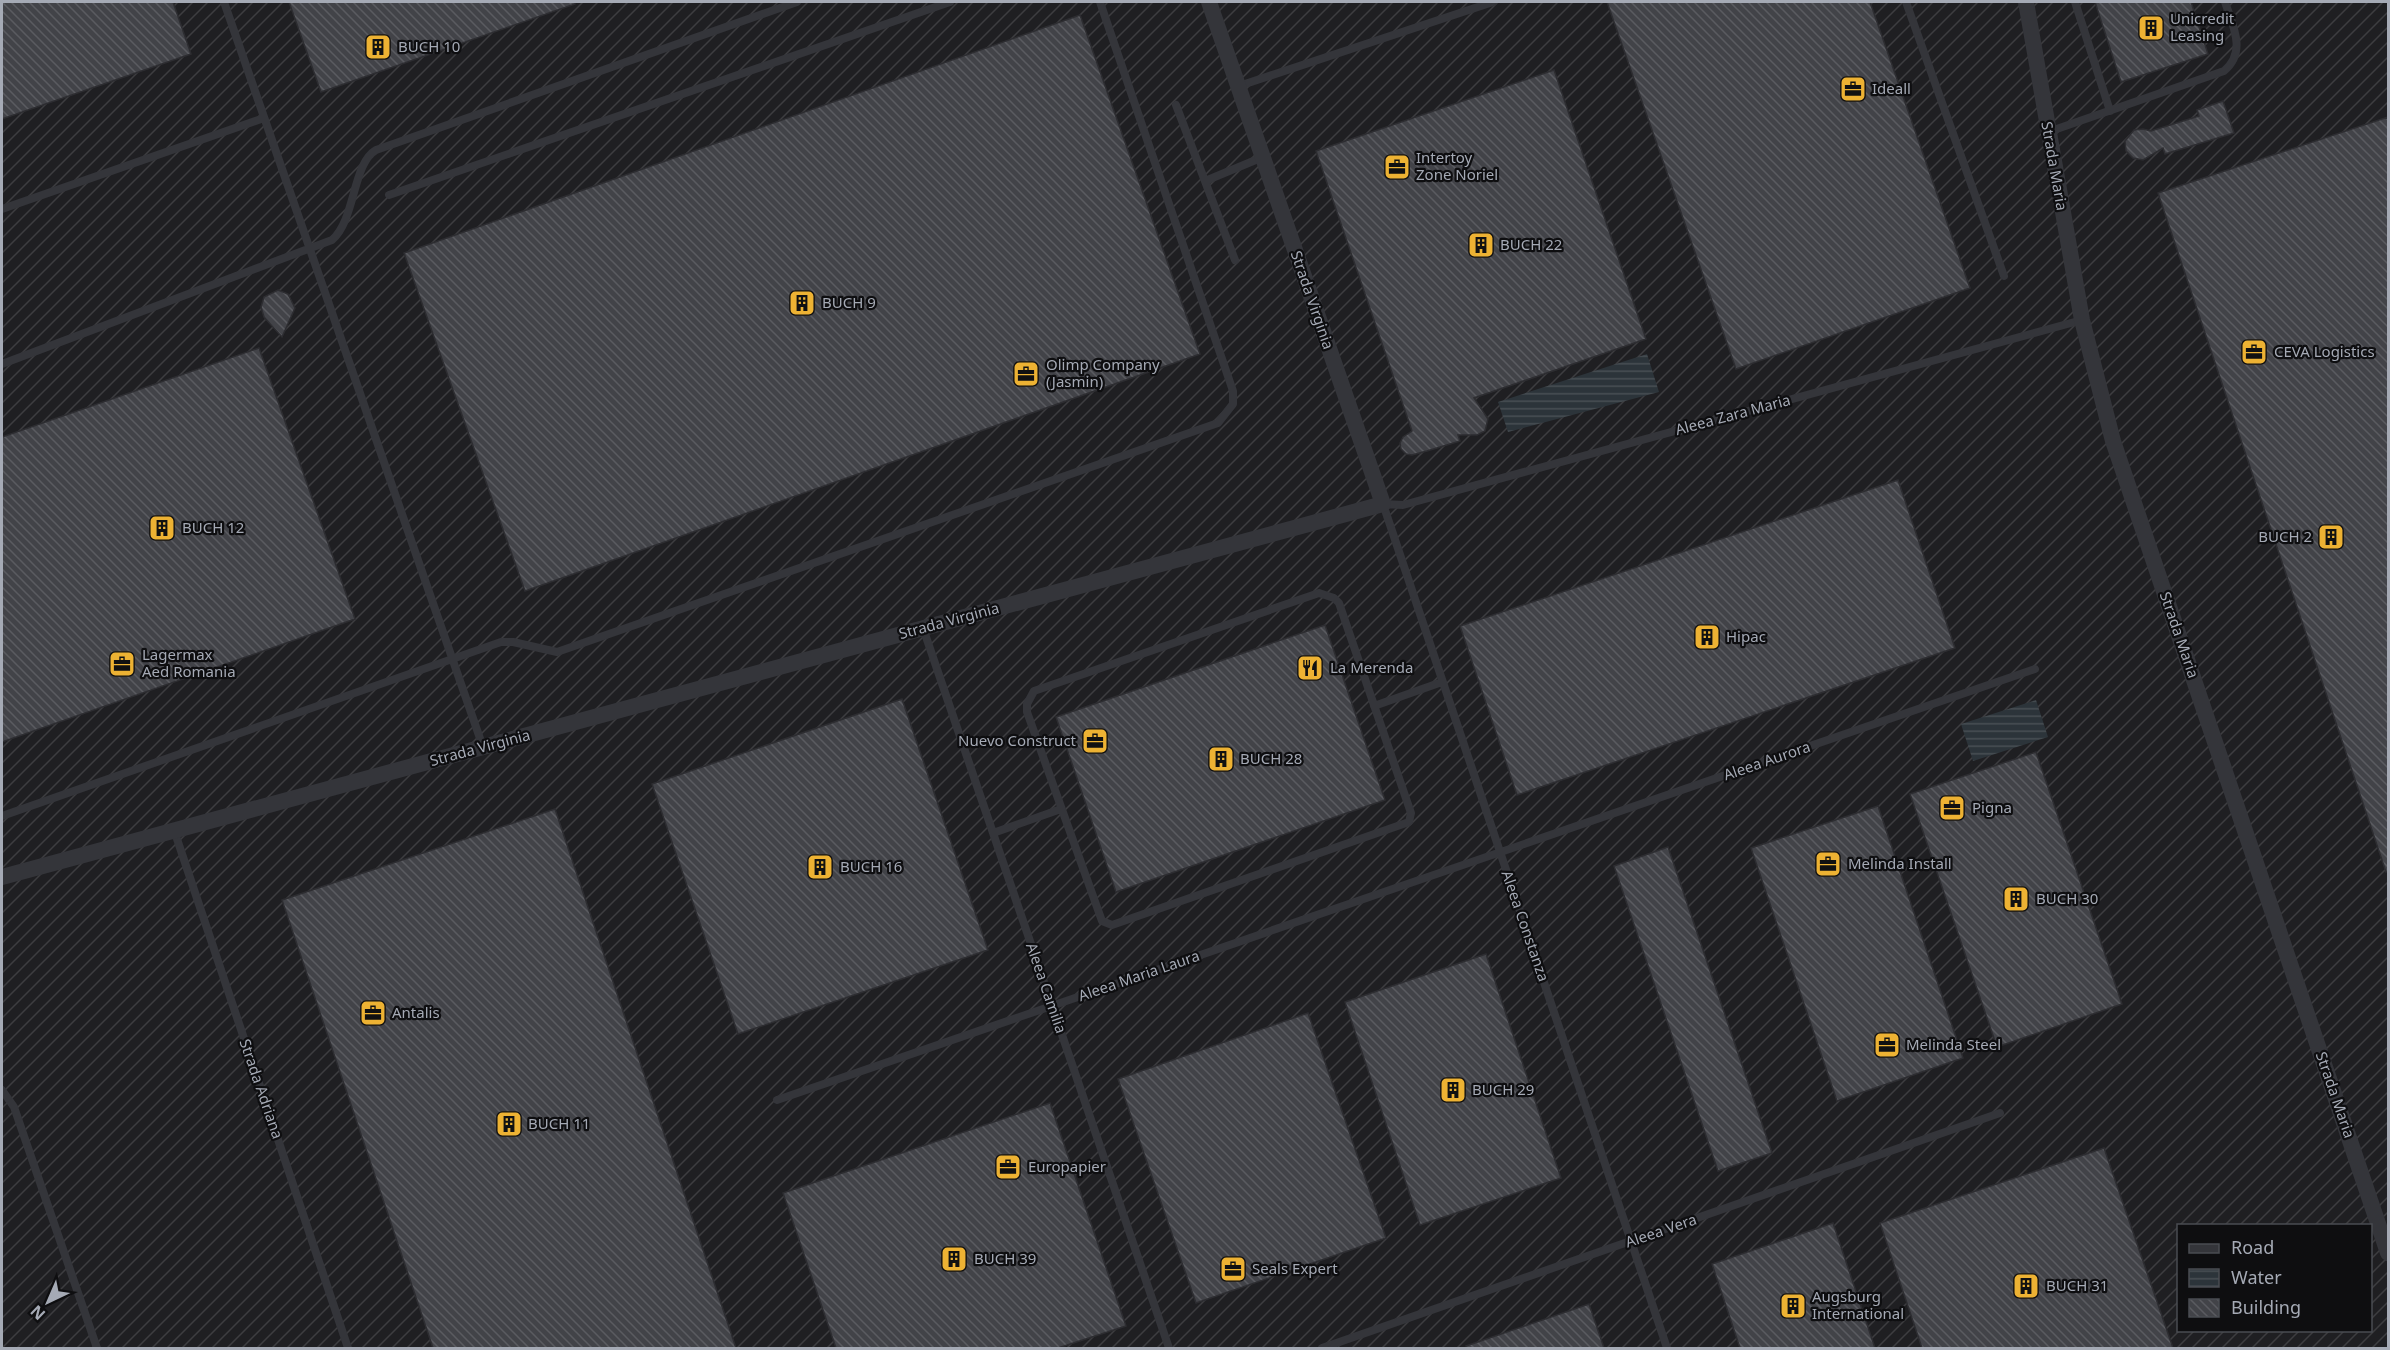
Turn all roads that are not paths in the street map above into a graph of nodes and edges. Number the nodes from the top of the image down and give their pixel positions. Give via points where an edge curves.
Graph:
1 (224, 2) edge
2 (797, 2) edge
3 (950, 2) edge
4 (1100, 2) edge
5 (1209, 2) edge
6 (1493, 2) edge
7 (1906, 2) edge
8 (2026, 2) edge
9 (2075, 2) edge
10 (2225, 2) edge
11 (1239, 86) junction
12 (1176, 105) dead end
13 (2110, 111) junction
14 (264, 118) junction
15 (2048, 132) junction
16 (1263, 157) junction
17 (1205, 181) junction
18 (389, 195) dead end
19 (2, 209) edge
20 (310, 249) junction
21 (1235, 260) dead end
22 (2004, 276) dead end
23 (2082, 320) junction
24 (2, 364) edge
25 (1383, 504) junction
26 (923, 628) junction
27 (452, 660) junction
28 (2035, 669) dead end
29 (1442, 682) junction
30 (1374, 706) junction
31 (483, 747) junction
32 (1061, 809) junction
33 (2, 816) edge
34 (174, 830) junction
35 (993, 833) junction
36 (1500, 852) junction
37 (2, 877) edge
38 (1052, 1006) junction
39 (2, 1090) edge
40 (777, 1100) dead end
41 (2000, 1113) dead end
42 (1631, 1241) junction
43 (2388, 1253) edge
44 (97, 1348) edge
45 (348, 1348) edge
46 (1169, 1348) edge
47 (1322, 1348) edge
48 (1667, 1348) edge

1 - 14 lane
2 - 20 lane via 376,150 366,159 338,235
3 - 18 lane
4 - 27 lane via 1233,391 1233,404 1226,416 1218,423 556,652 501,642
5 - 11 street, Strada Virginia
6 - 11 lane
7 - 22 lane
8 - 15 street, Strada Maria
9 - 13 lane
10 - 13 lane via 2238,41 2232,64 2224,71
11 - 16 street, Strada Virginia
12 - 17 lane
13 - 15 lane
14 - 19 lane
14 - 20 lane
15 - 23 street, Strada Maria
16 - 17 lane
16 - 25 street, Strada Virginia
17 - 21 lane
20 - 24 lane
20 - 27 lane
23 - 25 lane, Aleea Zara Maria via 1403,505
23 - 43 street, Strada Maria via 2113,441
25 - 26 street, Strada Virginia
25 - 29 lane, Aleea Constanza
26 - 31 street, Strada Virginia
26 - 35 lane, Aleea Camilia
27 - 31 lane
27 - 33 lane
28 - 36 lane, Aleea Aurora
29 - 30 lane
29 - 36 lane, Aleea Constanza
30 - 32 lane via 1339,603 1318,593 1034,691 1027,712
30 - 32 lane via 1411,813 1409,822 1112,925 1099,918
31 - 34 street, Strada Virginia
32 - 35 lane
34 - 37 street, Strada Virginia
34 - 45 lane, Strada Adriana
35 - 38 lane, Aleea Camilia
36 - 38 lane, Aleea Maria Laura
36 - 42 lane, Aleea Constanza
38 - 40 lane, Aleea Maria Laura
38 - 46 lane, Aleea Camilia
39 - 44 lane via 14,1107
41 - 42 lane, Aleea Vera
42 - 47 lane, Aleea Vera
42 - 48 lane, Aleea Constanza

